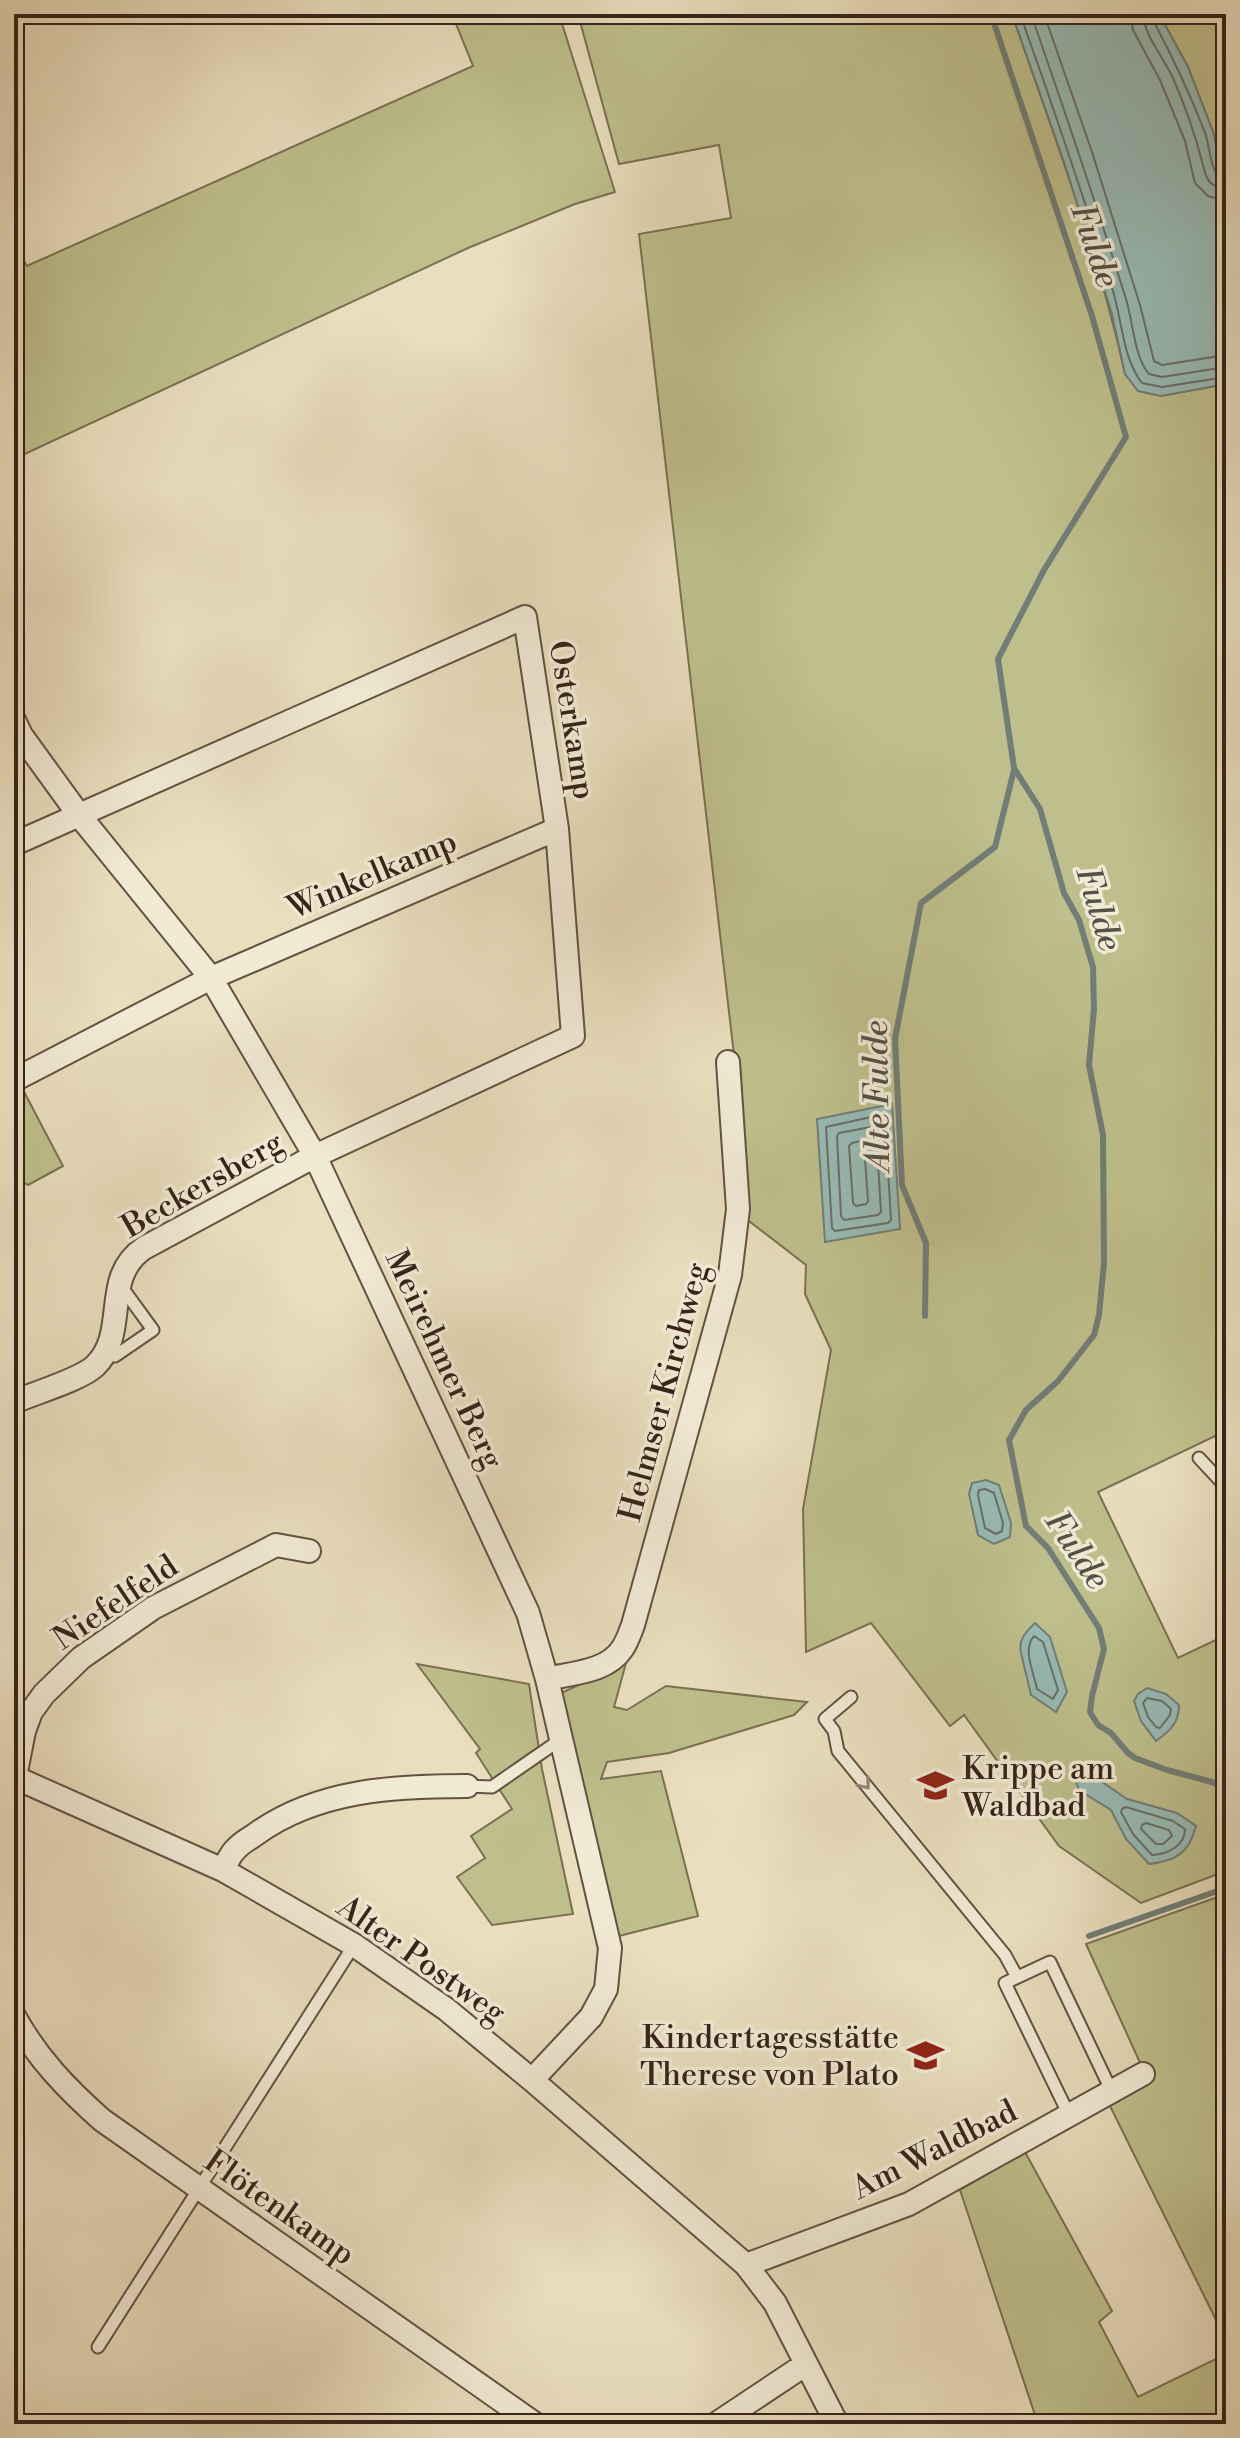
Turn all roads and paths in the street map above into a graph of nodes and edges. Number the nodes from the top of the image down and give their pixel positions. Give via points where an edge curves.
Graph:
1 (14, 720) edge
2 (79, 815) junction
3 (557, 829) junction
4 (14, 844) edge
5 (211, 978) junction
6 (728, 1062) dead end
7 (14, 1080) edge
8 (315, 1156) junction
9 (118, 1281) junction
10 (104, 1355) junction
11 (14, 1402) edge
12 (1199, 1458) dead end
13 (1226, 1487) edge
14 (309, 1551) dead end
15 (547, 1679) junction
16 (851, 1697) dead end
17 (560, 1740) junction
18 (14, 1778) edge
19 (467, 1786) joint
20 (223, 1870) junction
21 (354, 1945) junction
22 (1017, 1977) junction
23 (14, 2016) edge
24 (1143, 2074) dead end
25 (532, 2080) junction
26 (1112, 2092) junction
27 (1069, 2115) junction
28 (199, 2189) junction
29 (746, 2265) junction
30 (98, 2347) dead end
31 (806, 2364) junction
32 (535, 2424) edge
33 (716, 2424) edge
34 (837, 2424) edge

1 - 2 street, Meirehmer Berg
2 - 3 street, Osterkamp via 525,617
2 - 4 street
2 - 5 street, Meirehmer Berg
3 - 5 street, Winkelkamp
3 - 8 street, Osterkamp via 573,1036
5 - 7 street, Winkelkamp
5 - 8 street, Meirehmer Berg
6 - 15 street, Helmser Kirchweg via 738,1209 730,1275 633,1625 622,1650 602,1666
8 - 9 street, Beckersberg via 144,1248
8 - 15 street, Meirehmer Berg via 528,1613
9 - 10 street, Beckersberg via 116,1317
9 - 10 lane via 153,1330 115,1356
10 - 11 street via 88,1371
12 - 13 lane
14 - 18 street, Niefelfeld via 276,1545 153,1608 81,1658 31,1712
15 - 17 street, Meirehmer Berg
16 -> 22 lane via 825,1719 838,1751 1005,1955
17 - 19 lane via 492,1787
17 - 25 street, Meirehmer Berg via 574,1777 610,1948 606,1989 590,2018
18 - 20 street, Alter Postweg
19 - 20 street via 358,1792 313,1803 235,1849
20 - 21 street, Alter Postweg
21 - 25 street, Alter Postweg via 446,2009
21 - 28 lane
22 - 26 lane via 1050,1962
22 - 27 lane via 1005,1983
23 - 28 street, Flötenkamp via 69,2091
24 - 26 street, Am Waldbad
25 - 29 street, Alter Postweg
26 - 27 street, Am Waldbad
27 - 29 street, Am Waldbad via 909,2204
28 - 30 lane
28 - 32 street, Flötenkamp
29 - 31 street, Alter Postweg via 775,2303
31 - 33 street
31 - 34 street, Alter Postweg

